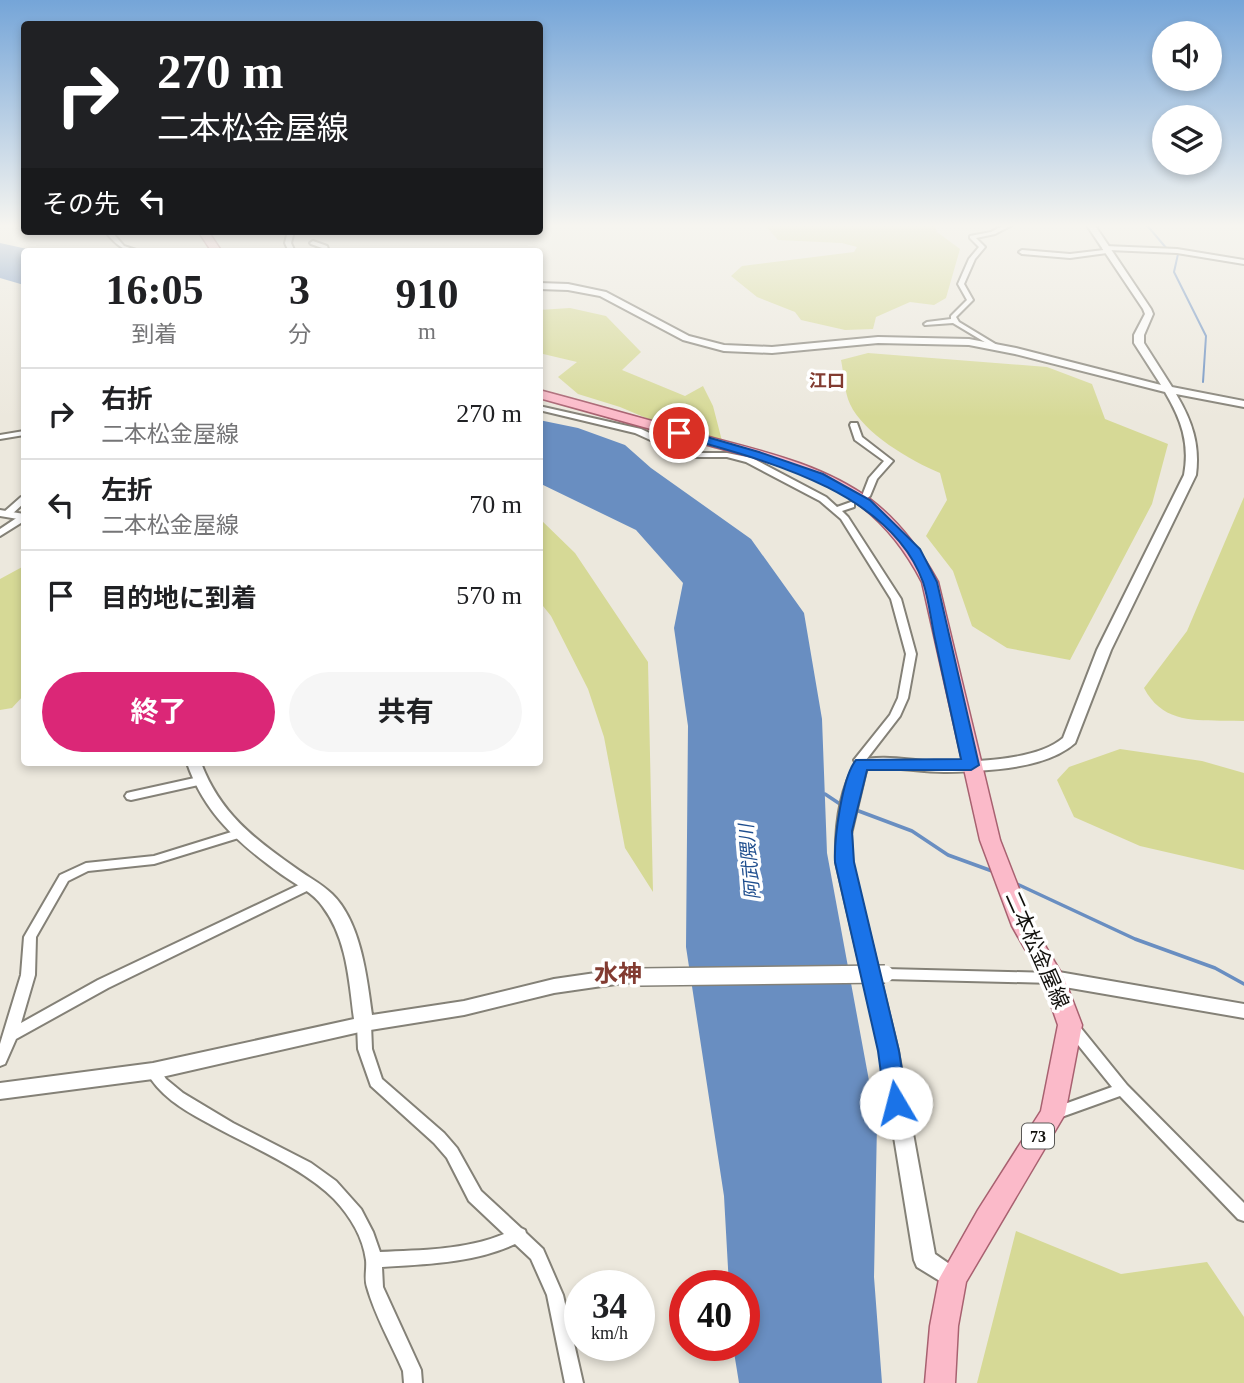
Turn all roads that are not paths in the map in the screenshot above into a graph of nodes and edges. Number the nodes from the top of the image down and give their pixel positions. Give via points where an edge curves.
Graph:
1 (576, 289) edge
2 (964, 289) edge
3 (1133, 289) edge
4 (954, 321) junction
5 (927, 324) dead end
6 (995, 346) junction
7 (1167, 389) junction
8 (543, 395) edge
9 (1244, 404) edge
10 (543, 409) edge
11 (854, 425) dead end
12 (21, 434) edge
13 (0, 437) edge
14 (866, 496) dead end
15 (21, 501) edge
16 (851, 505) dead end
17 (837, 510) junction
18 (3, 513) edge
19 (21, 516) edge
20 (21, 519) edge
21 (0, 533) edge
22 (862, 764) junction
23 (971, 765) junction
24 (195, 766) edge
25 (199, 781) junction
26 (131, 796) dead end
27 (241, 833) junction
28 (309, 885) junction
29 (885, 974) joint
30 (1053, 978) junction
31 (1244, 1011) edge
32 (364, 1024) junction
33 (1070, 1026) junction
34 (11, 1035) junction
35 (0, 1060) edge
36 (153, 1071) junction
37 (1122, 1089) junction
38 (0, 1091) edge
39 (1053, 1114) junction
40 (1244, 1214) edge
41 (519, 1235) junction
42 (374, 1260) junction
43 (953, 1279) junction
44 (413, 1383) edge
45 (574, 1383) edge
46 (940, 1383) edge

1 - 6 street via 603,294 686,338 724,348 772,350 878,340
2 - 4 street via 970,300
3 - 7 street via 1149,314 1139,343
4 - 5 street
4 - 6 street
6 - 7 street
7 - 9 street
7 - 23 street via 1190,426 1195,459 1104,650 1070,740 1033,759
8 - 23 main road, 二本松金屋線 via 755,454 819,477 865,503 915,551 930,582
10 - 17 street via 638,431 691,455 748,460
11 - 14 street via 858,438 889,461 873,478
12 - 13 street
15 - 18 street
16 - 17 street
17 - 22 street via 896,599 911,654 899,707 860,760
18 - 19 street
20 - 21 street
22 - 23 street
22 - 43 street via 843,831 844,862 889,1051 925,1260
23 - 30 main road, 二本松金屋線 via 990,840 1024,926
24 - 25 street
25 - 26 street
25 - 27 street via 217,811
27 - 28 street
27 - 34 street via 154,860 86,867 64,878 30,937 28,975
28 - 32 street via 341,916 355,964
28 - 34 street via 103,984
29 - 30 street
29 - 32 street, bridge via 624,976
30 - 31 street
30 - 33 main road, 二本松金屋線
32 - 36 street
32 - 41 street via 365,1049 376,1082 439,1138 475,1196
33 - 37 street
33 - 39 main road, 二本松金屋線 / 73
34 - 35 street
36 - 38 street
36 - 42 street via 160,1086 322,1179 358,1219
37 - 39 street
37 - 40 street
39 - 43 main road, 二本松金屋線 / 73
41 - 42 street via 470,1249
41 - 45 street via 537,1254 555,1295
42 - 44 street via 374,1284 412,1370
43 - 46 main road, 二本松金屋線 / 73

